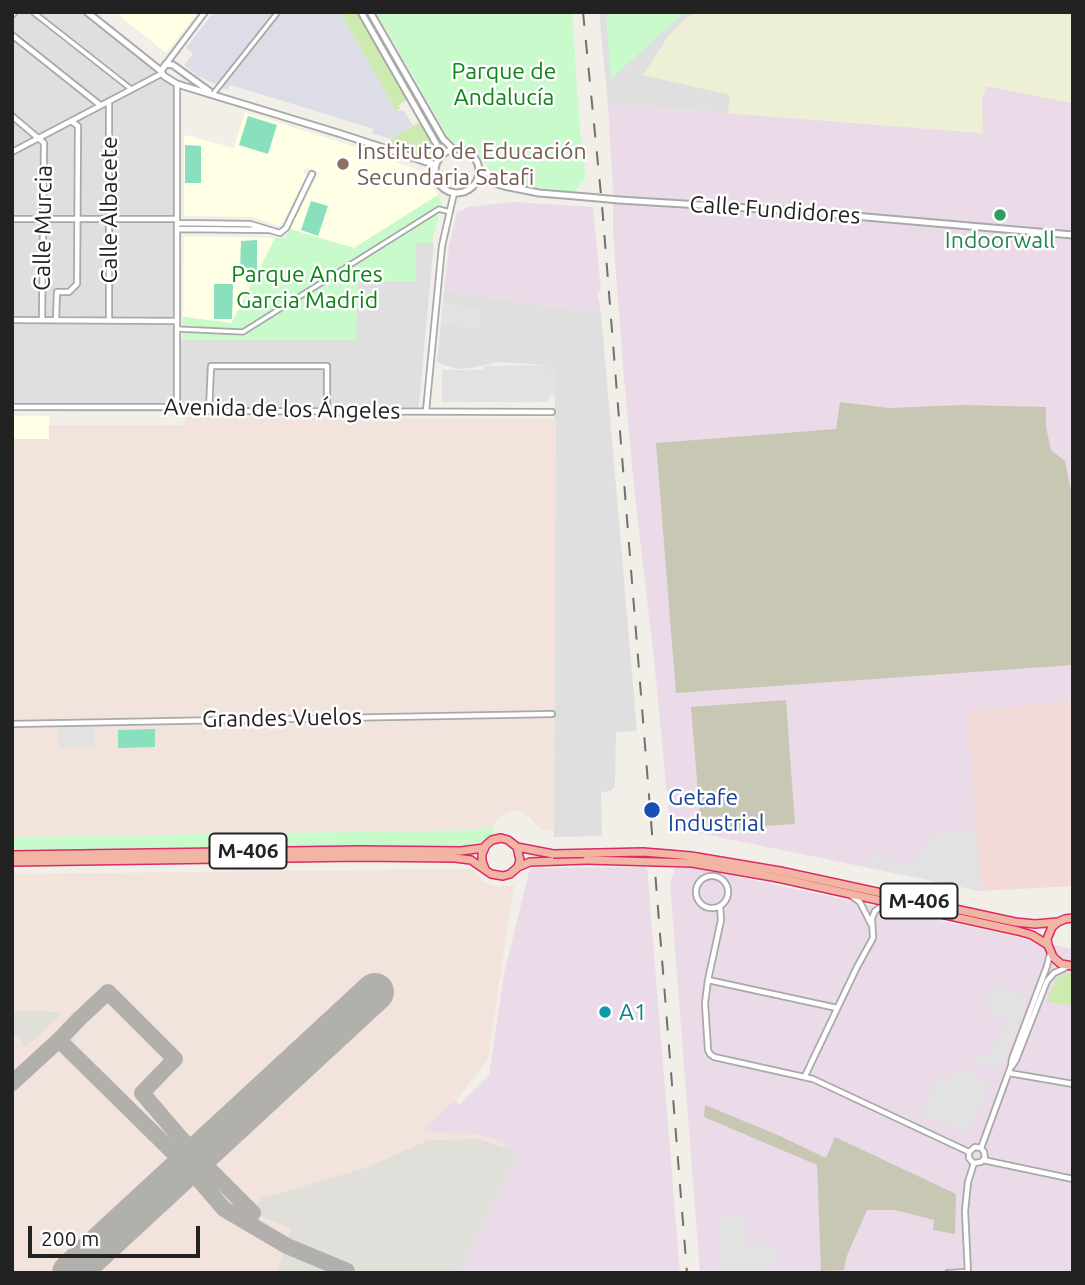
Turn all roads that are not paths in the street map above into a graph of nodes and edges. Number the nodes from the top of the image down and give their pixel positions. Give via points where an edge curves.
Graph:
1 (33, 12) edge
2 (88, 12) edge
3 (205, 12) edge
4 (278, 12) edge
5 (361, 12) edge
6 (370, 12) edge
7 (12, 35) edge
8 (166, 64) junction
9 (161, 72) junction
10 (188, 76) junction
11 (180, 84) junction
12 (131, 89) junction
13 (213, 94) junction
14 (109, 101) junction
15 (100, 105) junction
16 (12, 116) edge
17 (71, 121) junction
18 (38, 138) junction
19 (453, 149) junction
20 (12, 152) edge
21 (440, 157) junction
22 (436, 165) junction
23 (312, 174) dead end
24 (478, 178) junction
25 (454, 193) junction
26 (450, 212) junction
27 (12, 219) edge
28 (44, 219) junction
29 (77, 219) junction
30 (109, 219) junction
31 (177, 224) junction
32 (1073, 235) edge
33 (12, 320) edge
34 (42, 320) junction
35 (56, 320) junction
36 (109, 320) junction
37 (177, 321) junction
38 (177, 329) junction
39 (12, 407) edge
40 (177, 407) junction
41 (209, 411) junction
42 (327, 411) junction
43 (426, 411) junction
44 (552, 411) dead end
45 (552, 714) dead end
46 (12, 724) edge
47 (517, 847) junction
48 (484, 848) junction
49 (12, 855) edge
50 (552, 857) junction
51 (12, 862) edge
52 (518, 867) junction
53 (485, 869) junction
54 (779, 875) junction
55 (845, 892) junction
56 (898, 904) junction
57 (720, 906) junction
58 (1067, 918) edge
59 (873, 928) junction
60 (1049, 949) junction
61 (1072, 966) edge
62 (708, 980) junction
63 (837, 1008) junction
64 (1011, 1066) junction
65 (1009, 1073) junction
66 (805, 1076) junction
67 (1073, 1084) edge
68 (981, 1148) junction
69 (969, 1152) junction
70 (983, 1160) junction
71 (974, 1163) junction
72 (1073, 1179) edge
73 (968, 1272) edge
74 (948, 1273) edge

1 - 12 street
2 - 9 street
3 - 8 street
4 - 13 street
5 - 21 street
6 - 19 street
7 - 15 street
8 - 9 street
8 - 10 street
9 - 11 street
9 - 12 street
10 - 11 street
10 - 13 street
11 - 13 street
11 - 31 street
12 - 14 street
13 - 22 street
14 - 15 street
14 - 30 street, Calle Albacete
15 - 17 street
16 - 18 street
17 - 18 street
17 - 29 street via 78,126
18 - 20 street
18 - 28 street, Calle Murcia via 44,143
19 - 21 street
19 - 24 street via 473,155
21 - 22 street
22 - 25 street via 438,182
23 - 31 street via 280,233
24 - 25 street via 468,191
24 - 32 street, Calle Fundidores, bridge via 539,193
25 - 26 street
26 - 38 street via 439,209 243,332
26 - 43 street via 442,246
27 - 28 street
28 - 29 street
28 - 34 street, Calle Murcia
29 - 30 street
29 - 35 street via 76,284 69,292 57,292
30 - 31 street
30 - 36 street, Calle Albacete
31 - 37 street
33 - 34 street
34 - 35 street
35 - 36 street
36 - 37 street
37 - 38 street
38 - 40 street
39 - 40 street, Avenida de los Ángeles
40 - 41 street, Avenida de los Ángeles
41 - 42 street, Avenida de los Ángeles
41 - 42 street via 211,366 327,366
42 - 43 street, Avenida de los Ángeles
43 - 44 street, Avenida de los Ángeles
45 - 46 street, Grandes Vuelos
47 - 48 highway, M-406 via 501,838
47 - 50 highway, M-406
47 - 52 highway
48 - 49 highway, M-406
48 - 53 highway
50 - 52 highway, M-406
50 - 54 highway, M-406, bridge via 643,852 691,856
51 - 53 highway, M-406 via 455,858 471,860
52 - 53 highway, M-406 via 503,876
54 - 55 highway, M-406
54 - 58 highway, M-406 via 1015,922 1035,924
55 - 56 highway, M-406
55 - 59 street via 860,902
56 - 59 street via 875,911
56 - 60 highway, M-406 via 1018,931
57 - 57 street via 727,898 721,879 701,881 696,889 701,903 710,908
57 - 62 street
58 - 60 highway, M-406 via 1052,927
59 - 63 street via 873,938
60 - 61 highway, M-406 via 1061,964
60 - 64 street
61 - 64 street via 1047,981
62 - 63 street
62 - 66 street via 705,1003 710,1054
63 - 66 street
64 - 65 street
65 - 67 street
65 - 68 street
66 - 69 street
68 - 69 street
68 - 70 street
69 - 71 street
70 - 71 street
70 - 72 street
71 - 73 street via 965,1211
73 - 74 street

